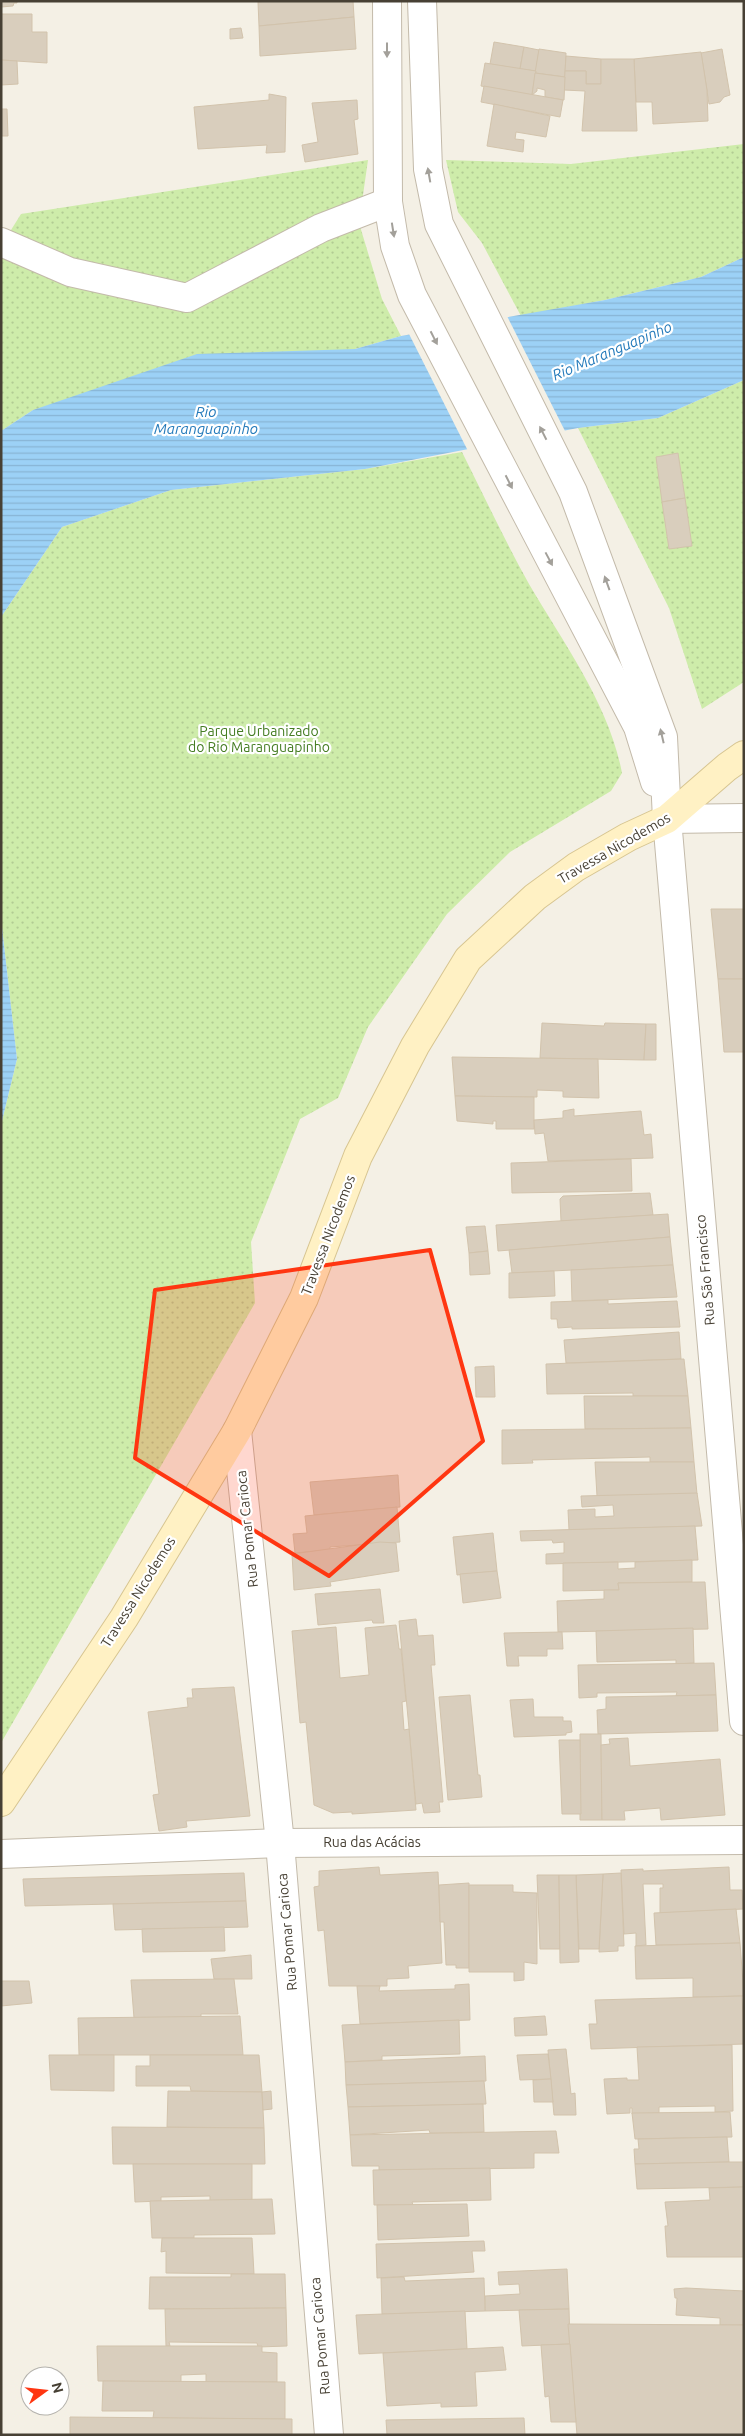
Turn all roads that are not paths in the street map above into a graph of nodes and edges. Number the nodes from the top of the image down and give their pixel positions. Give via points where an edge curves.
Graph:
1 (387, 1) edge
2 (422, 1) edge
3 (388, 202) junction
4 (1, 242) edge
5 (744, 755) edge
6 (744, 818) edge
7 (667, 819) junction
8 (237, 1431) junction
9 (744, 1721) edge
10 (1, 1802) edge
11 (744, 1840) edge
12 (280, 1843) junction
13 (1, 1854) edge
14 (329, 2435) edge

1 -> 3 street
7 -> 2 street via 663,737 573,492 439,224 428,169
3 - 4 street via 321,228 187,298 70,272
3 -> 7 street via 395,246 412,295 638,727
5 - 7 main road, Travessa Nicodemos
6 - 7 street
7 - 8 main road, Travessa Nicodemos via 576,867 535,897 468,959 415,1046 358,1156 304,1298
7 - 9 street, Rua São Francisco
8 - 10 main road, Travessa Nicodemos via 124,1618
8 - 12 street, Rua Pomar Carioca
11 - 12 street, Rua das Acácias
12 - 13 street, Rua das Acácias
12 - 14 street, Rua Pomar Carioca

